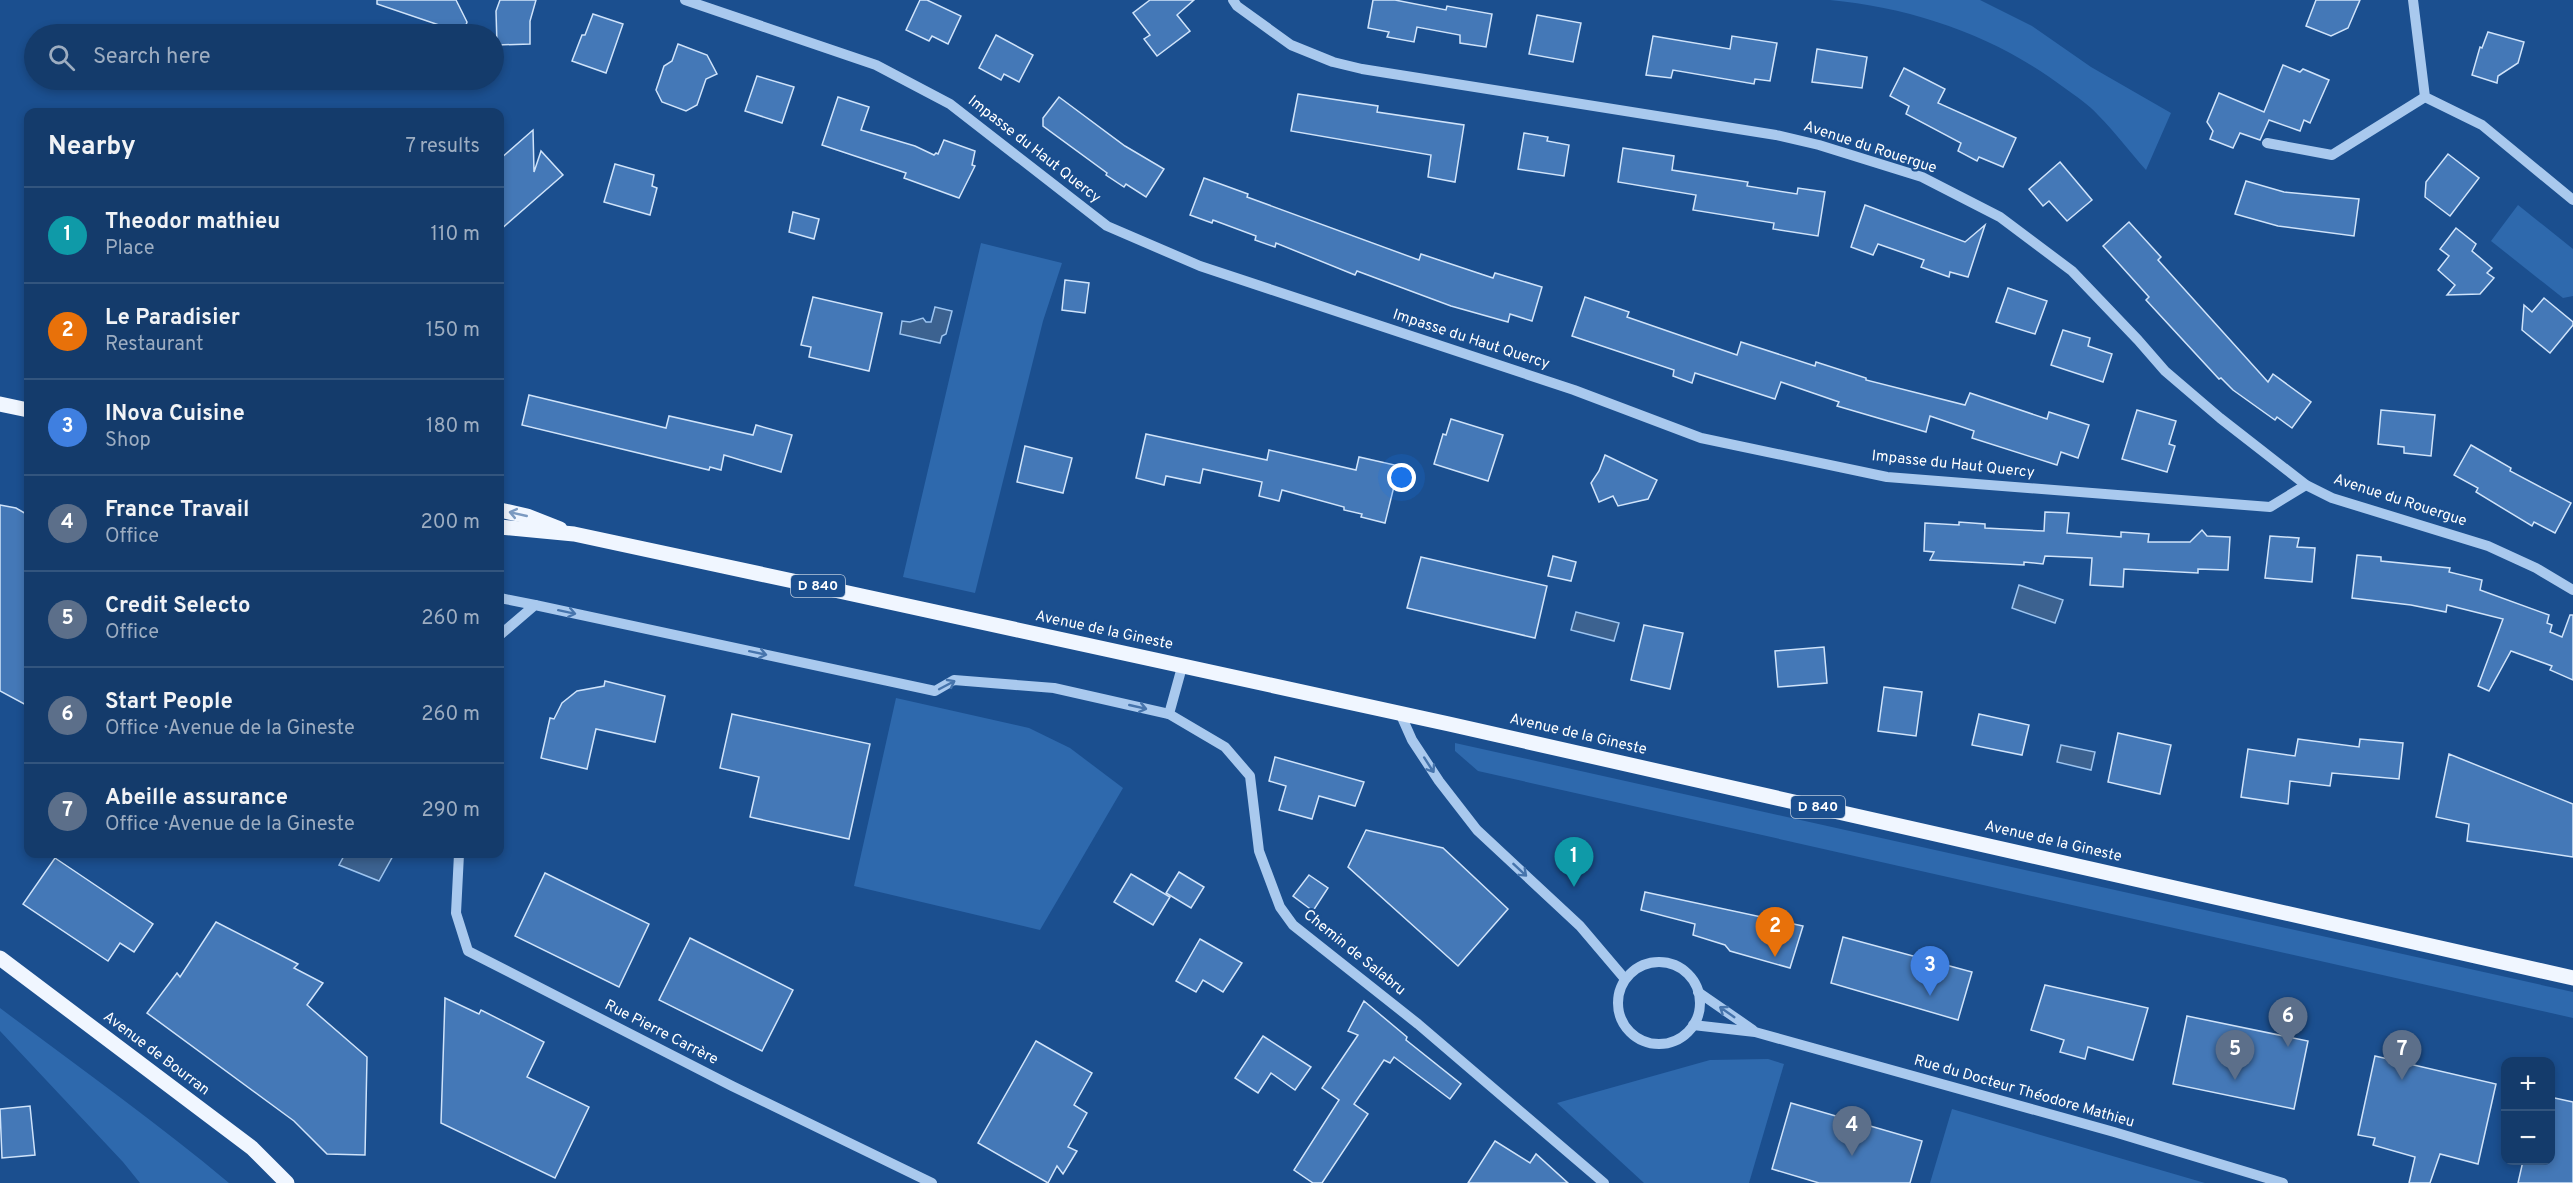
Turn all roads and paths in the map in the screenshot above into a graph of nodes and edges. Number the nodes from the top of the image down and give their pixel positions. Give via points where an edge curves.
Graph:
1 (685, 0) edge
2 (1233, 0) edge
3 (2413, 0) edge
4 (2425, 97) junction
5 (2267, 143) dead end
6 (2573, 200) edge
7 (0, 404) edge
8 (24, 409) edge
9 (2306, 485) junction
10 (504, 511) edge
11 (504, 527) edge
12 (574, 534) junction
13 (2573, 590) edge
14 (504, 599) edge
15 (535, 605) junction
16 (504, 632) edge
17 (1182, 667) junction
18 (1400, 713) junction
19 (1169, 714) junction
20 (459, 858) edge
21 (0, 958) edge
22 (2573, 978) edge
23 (1625, 979) junction
24 (1698, 992) junction
25 (1693, 1025) junction
26 (1755, 1032) junction
27 (287, 1183) edge
28 (932, 1183) edge
29 (1604, 1183) edge
30 (2283, 1183) edge

1 - 9 street, Impasse du Haut Quercy via 886,70 950,104 1107,226 1164,251 1210,270 1574,390 1701,438 1887,477 1971,484 2270,507
2 - 9 street, Avenue du Rouergue via 1291,45 1333,62 1776,135 1922,177 2000,217 2072,271 2165,371
3 - 4 street
4 - 5 street via 2332,154
4 - 6 street via 2482,125
7 - 8 main road
9 - 13 street, Avenue du Rouergue via 2332,498 2488,546
12 -> 10 main road, Avenue de la Gineste / D 840
11 - 12 main road, Avenue de la Gineste / D 840
12 - 17 main road, Avenue de la Gineste / D 840
14 - 15 street, Chemin de Salabru
15 - 16 street
15 -> 19 street, Chemin de Salabru via 935,691 954,680 1054,688
17 - 18 main road, Avenue de la Gineste / D 840
17 - 19 street
18 - 22 main road, Avenue de la Gineste / D 840
18 -> 23 street via 1412,740 1477,830 1580,926
19 - 29 street, Chemin de Salabru via 1225,747 1250,776 1259,851 1280,907 1293,925 1418,1024
20 - 28 street, Rue Pierre Carrère via 456,913 468,951
21 - 27 main road, Avenue de Bourran via 252,1148
23 - 24 street, Rue du Docteur Théodore Mathieu via 1646,964 1672,964 1693,980
23 - 25 street via 1618,1005 1621,1019 1637,1038 1661,1044 1674,1041
24 - 25 street via 1698,1015
26 -> 24 street, Rue du Docteur Théodore Mathieu
25 - 26 street, Rue du Docteur Théodore Mathieu
26 - 30 street, Rue du Docteur Théodore Mathieu

